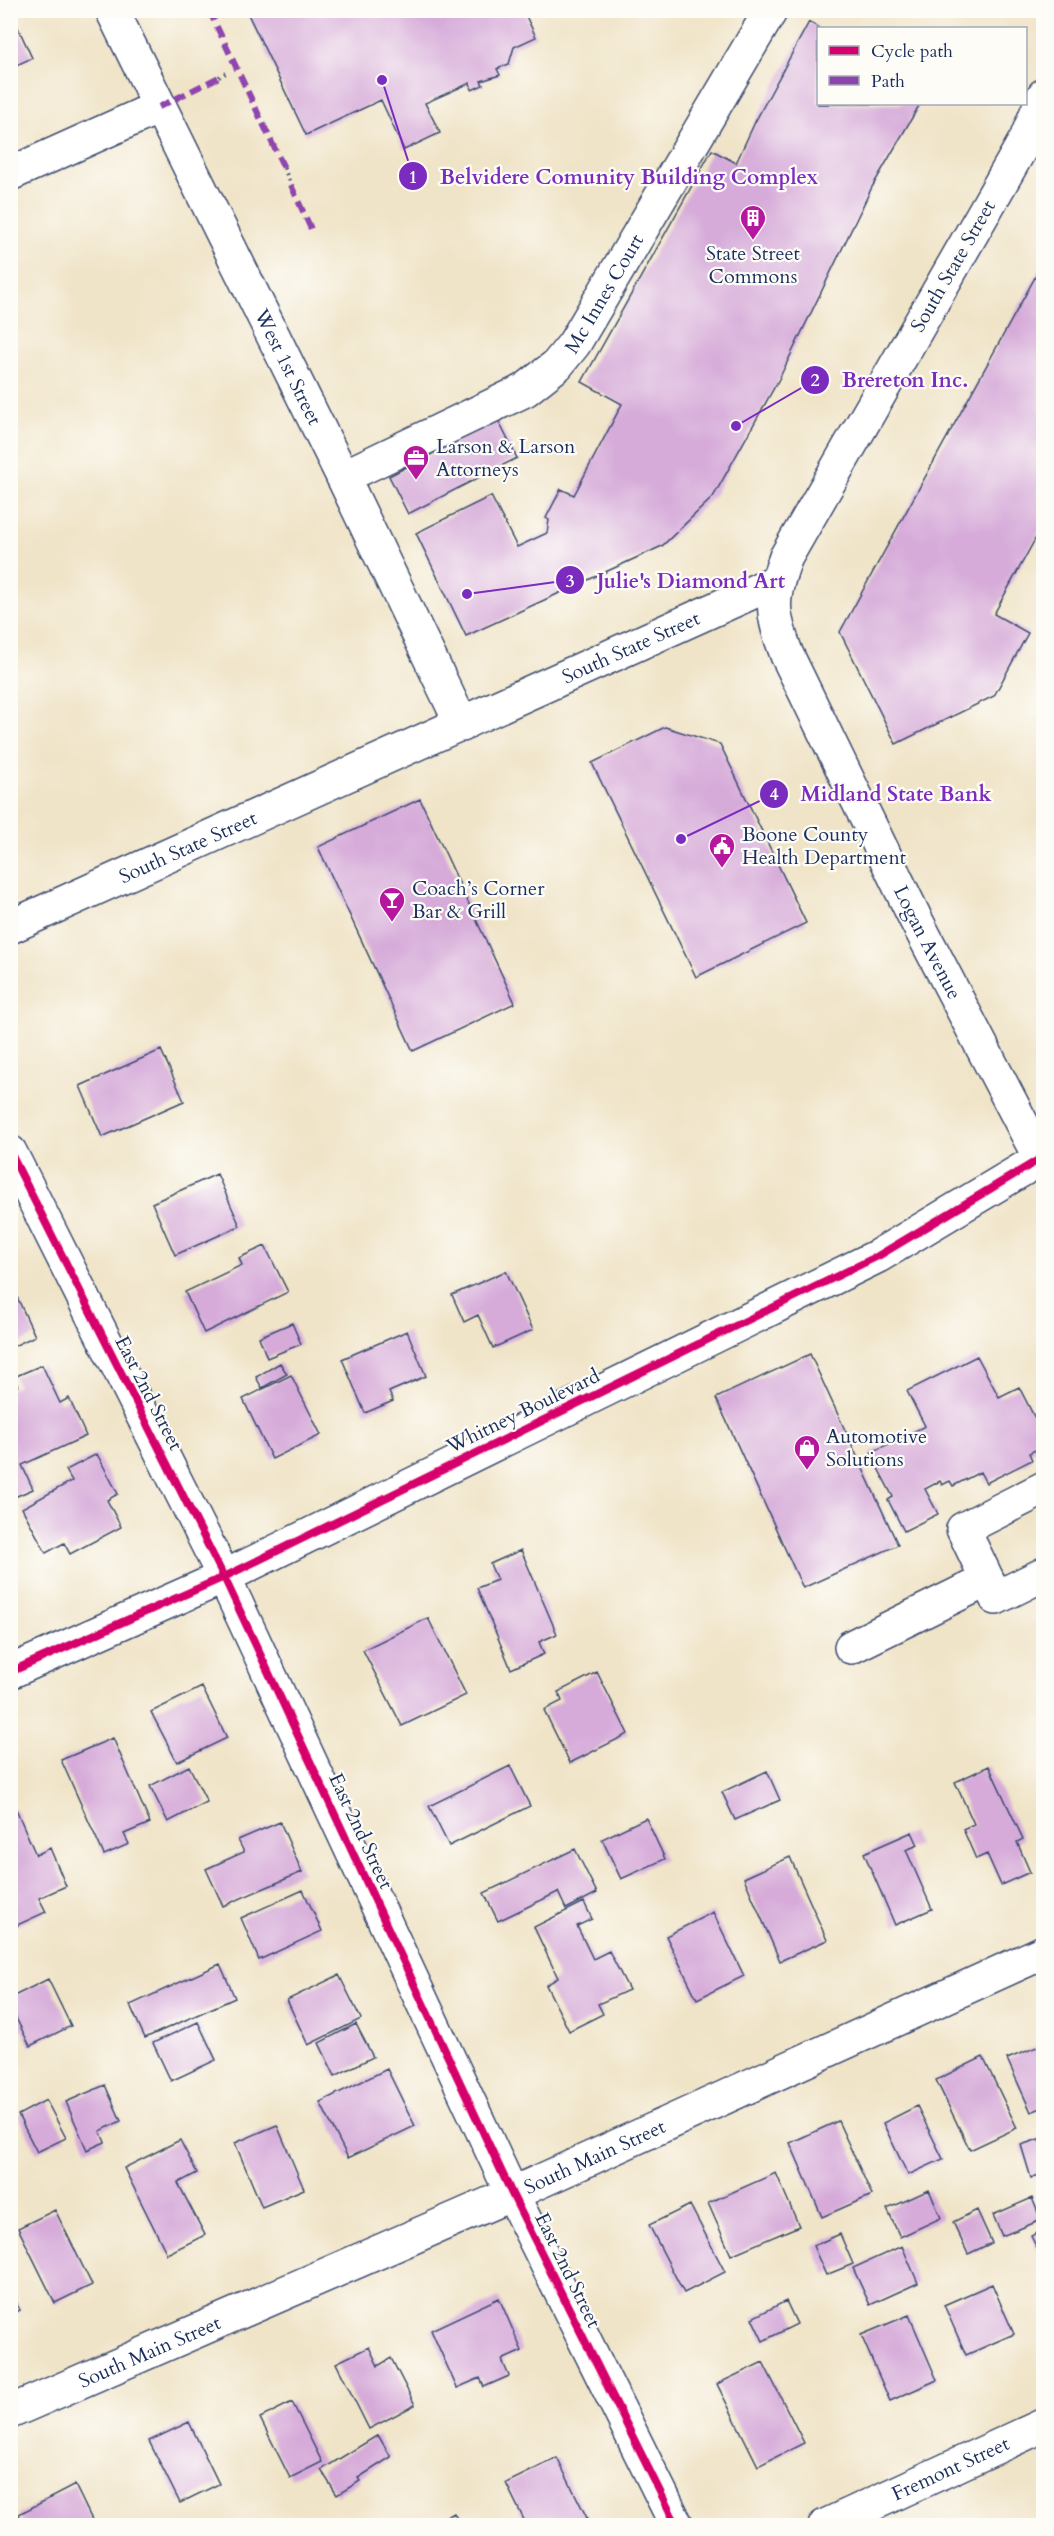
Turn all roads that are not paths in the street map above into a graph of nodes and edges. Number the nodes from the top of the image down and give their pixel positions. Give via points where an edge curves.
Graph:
1 (112, 10) edge
2 (771, 10) edge
3 (1044, 95) edge
4 (159, 107) junction
5 (1035, 144) edge
6 (10, 174) edge
7 (343, 477) junction
8 (777, 581) junction
9 (462, 725) junction
10 (10, 927) edge
11 (10, 1152) edge
12 (1043, 1160) edge
13 (1044, 1488) edge
14 (1044, 1574) edge
15 (224, 1577) junction
16 (987, 1580) junction
17 (851, 1647) dead end
18 (10, 1672) edge
19 (1044, 1952) edge
20 (513, 2194) junction
21 (10, 2412) edge
22 (1044, 2425) edge
23 (677, 2526) edge
24 (825, 2526) edge

1 - 4 street, West 1st Street
2 - 7 street, Mc Innes Court via 574,344 557,365 525,390
3 - 5 street, South State Street
4 - 6 street
4 - 7 street, West 1st Street
5 - 8 street, South State Street via 786,557
7 - 9 street, West 1st Street
8 - 9 street, South State Street
8 - 12 street, Logan Avenue via 773,596 776,627 787,655 916,920
9 - 10 street, South State Street
11 - 15 street, East 2nd Street
12 - 15 street, Whitney Boulevard via 878,1256
13 - 16 street via 963,1530
14 - 16 street via 996,1598
15 - 18 street, Whitney Boulevard
15 - 20 street, East 2nd Street
16 - 17 street
19 - 20 street, South Main Street
20 - 21 street, South Main Street
20 - 23 street, East 2nd Street
22 - 24 street, Fremont Street

